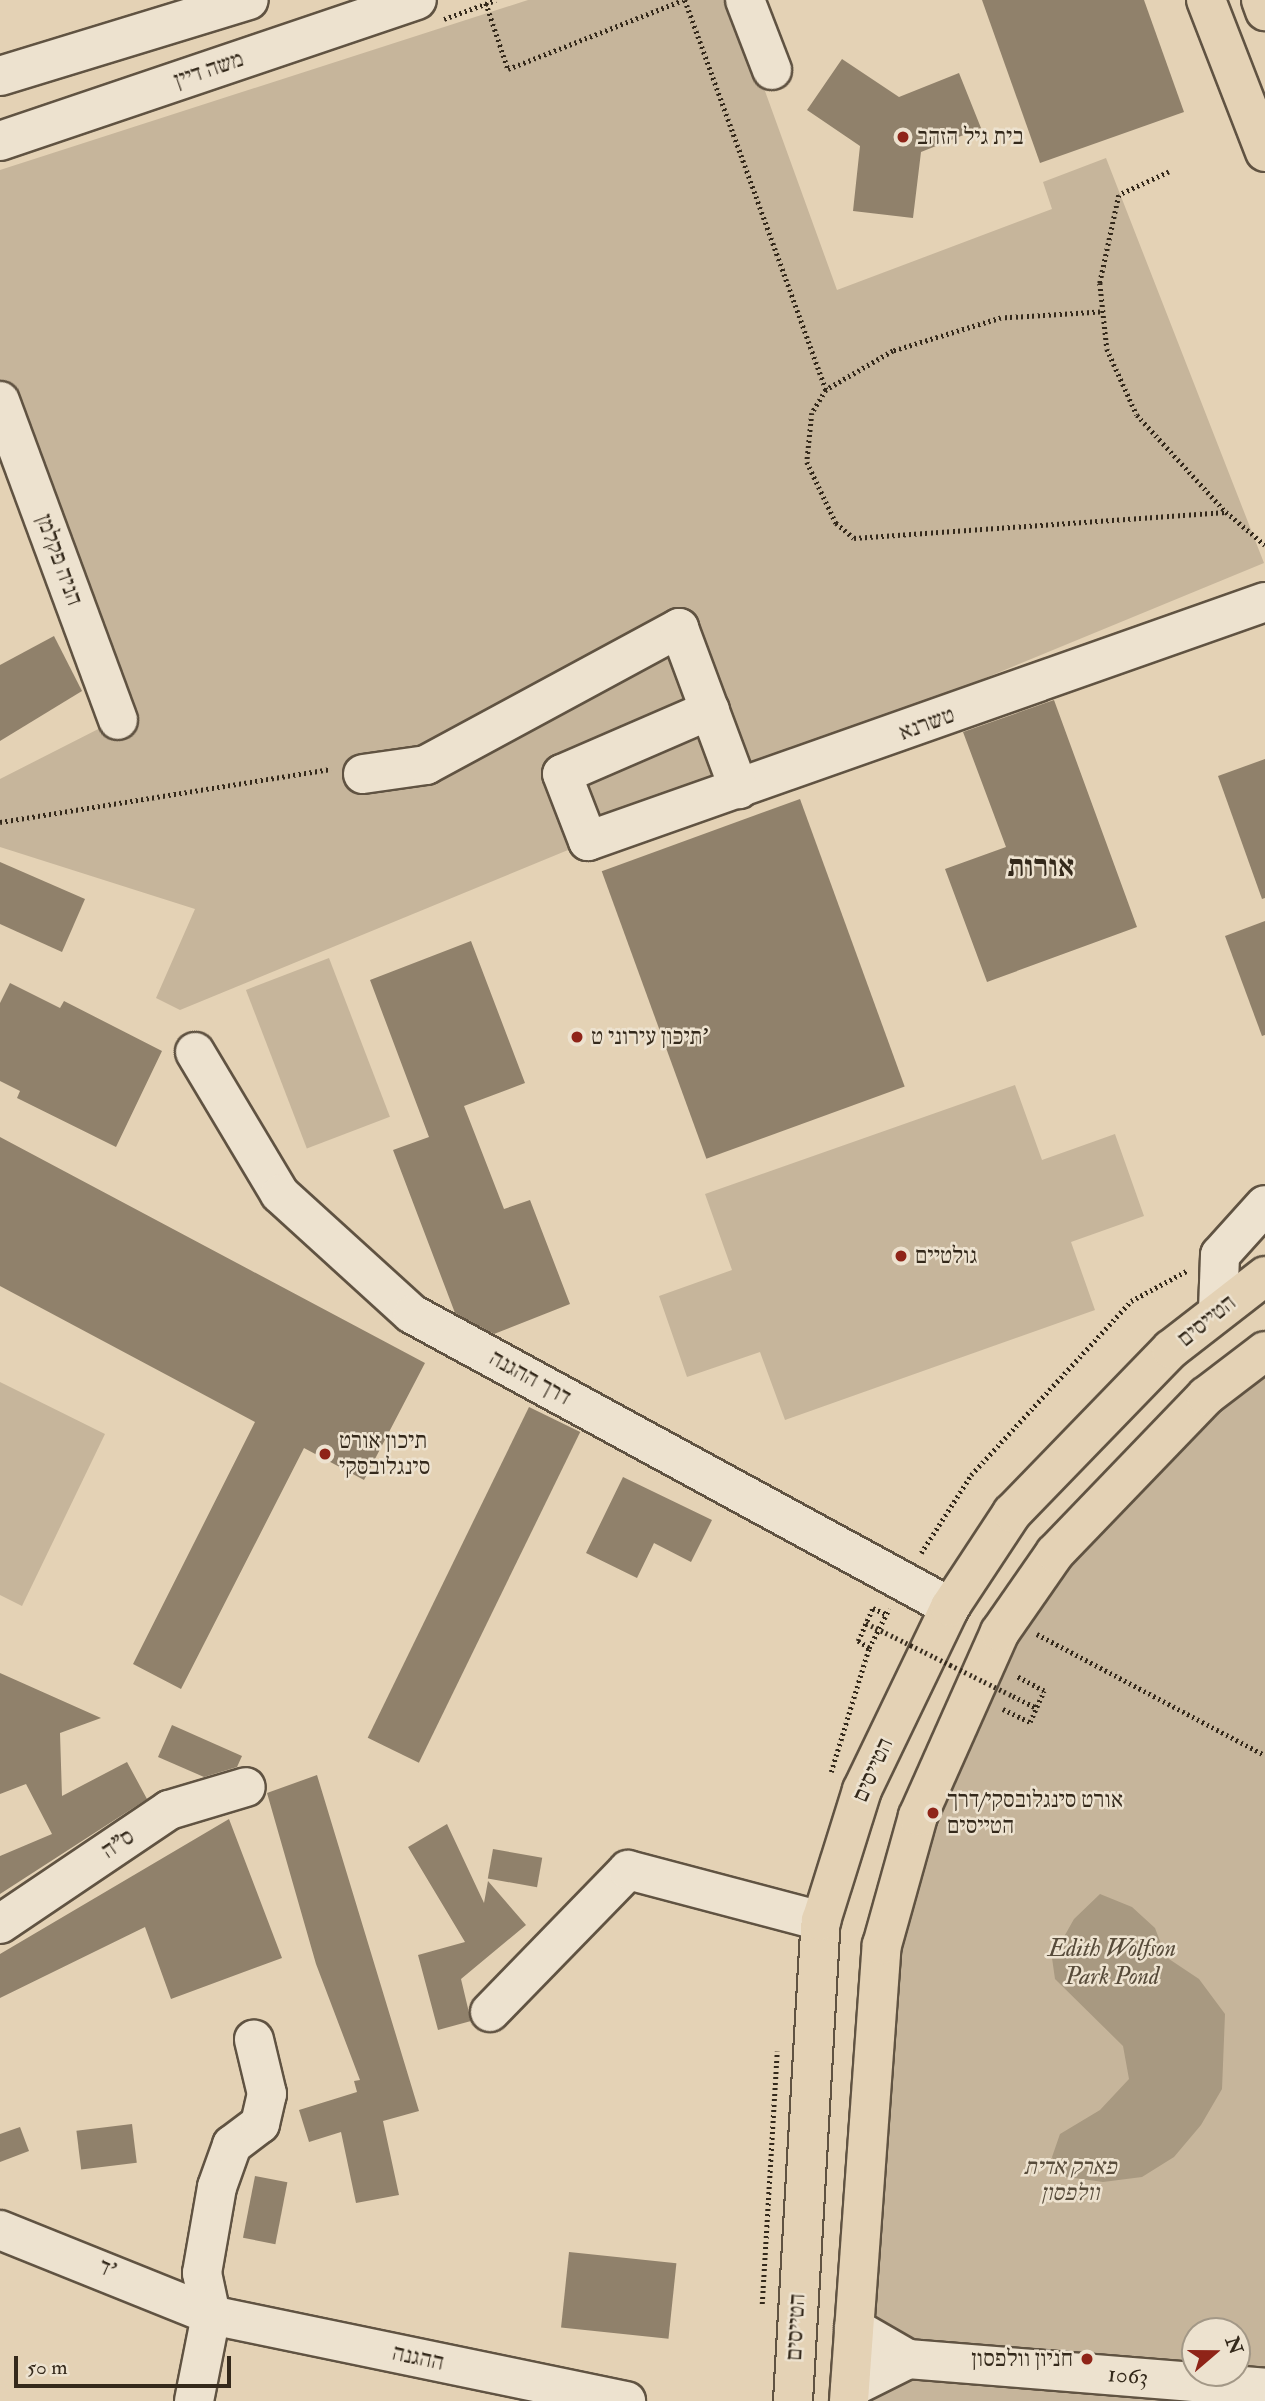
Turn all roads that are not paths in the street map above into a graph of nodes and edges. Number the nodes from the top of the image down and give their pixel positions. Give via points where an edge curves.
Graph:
1 (249, 0) edge
2 (417, 0) edge
3 (745, 0) edge
4 (1206, 0) edge
5 (1261, 0) edge
6 (1265, 10) edge
7 (772, 71) dead end
8 (0, 76) edge
9 (0, 141) edge
10 (1265, 152) edge
11 (0, 401) edge
12 (1265, 602) edge
13 (710, 710) junction
14 (118, 720) dead end
15 (363, 774) road end
16 (739, 789) junction
17 (195, 1052) dead end
18 (1265, 1205) edge
19 (1265, 1276) edge
20 (1218, 1310) junction
21 (1265, 1352) edge
22 (950, 1607) junction
23 (246, 1787) dead end
24 (821, 1921) junction
25 (0, 1924) edge
26 (490, 2012) dead end
27 (254, 2040) dead end
28 (0, 2230) edge
29 (211, 2315) junction
30 (854, 2329) junction
31 (908, 2358) junction
32 (1265, 2388) edge
33 (850, 2395) edge
34 (194, 2401) edge
35 (625, 2401) edge
36 (793, 2401) edge

1 - 8 street
2 - 9 street, משה דיין
3 - 7 street
4 - 10 main road
5 - 6 main road
11 - 14 street, הניה פקלמן
12 - 16 street, טשרנא
13 - 15 street via 679,628 426,765
13 - 16 street
13 - 16 street, טשרנא via 562,774 587,841
17 - 22 street, דרך ההגנה via 279,1194 412,1314
18 - 20 street via 1220,1255
19 - 20 main road, הטייסים
20 - 22 main road, הטייסים via 1171,1349 1012,1513
21 - 30 main road via 1206,1396 1055,1553 1009,1619 918,1816 882,1945
22 - 24 main road, הטייסים via 862,1790
23 - 25 street, ס"ה via 169,1810
24 - 26 street via 628,1870
24 - 36 main road, הטייסים
27 - 29 street via 267,2094 260,2124 232,2145 217,2188 202,2273
28 - 29 street, ד'
29 - 34 street
29 - 35 street, ההגנה
30 - 31 street, 1063
30 - 33 main road
31 - 32 street, 1063
31 - 33 street

